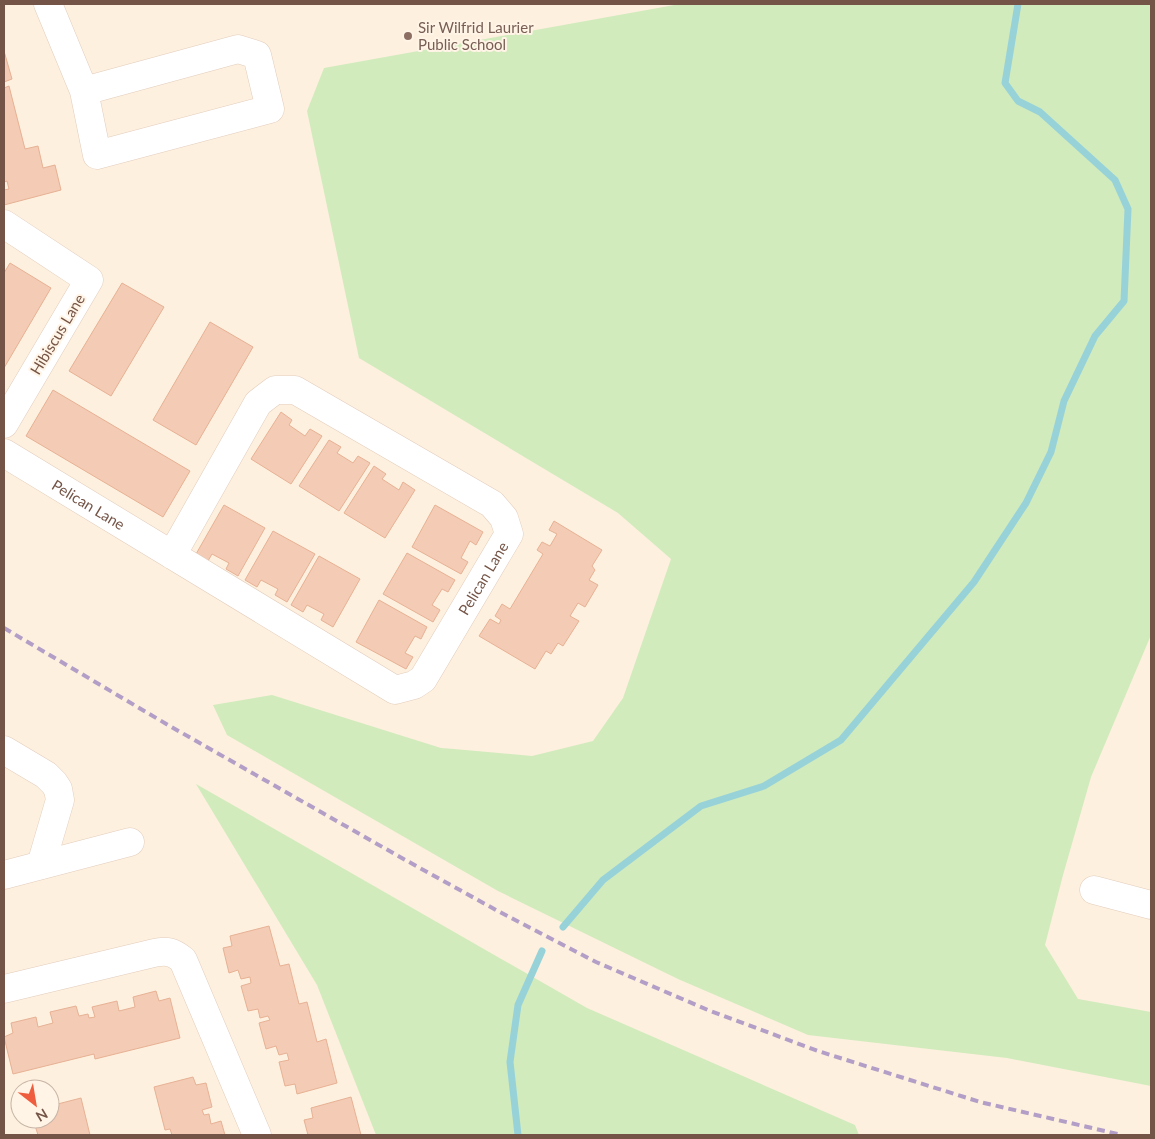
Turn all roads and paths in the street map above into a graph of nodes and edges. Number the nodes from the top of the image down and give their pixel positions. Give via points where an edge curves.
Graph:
1 (48, 4) edge
2 (84, 91) junction
3 (4, 224) edge
4 (4, 424) edge
5 (4, 453) edge
6 (172, 555) junction
7 (4, 750) edge
8 (130, 842) dead end
9 (41, 865) junction
10 (4, 874) edge
11 (1094, 890) dead end
12 (1151, 905) edge
13 (4, 989) edge
14 (257, 1135) edge

1 - 2 street
2 - 2 street via 238,49 257,55 270,109 96,155
3 - 4 street, Hibiscus Lane via 89,280
5 - 6 street, Pelican Lane
6 - 6 street, Pelican Lane via 395,690 423,679 509,534 504,518 492,504 295,390 275,390 258,403
7 - 9 street via 46,775 58,789 60,800
8 - 9 street
9 - 10 street
11 - 12 street
13 - 14 street via 154,952 165,950 174,953 183,960

